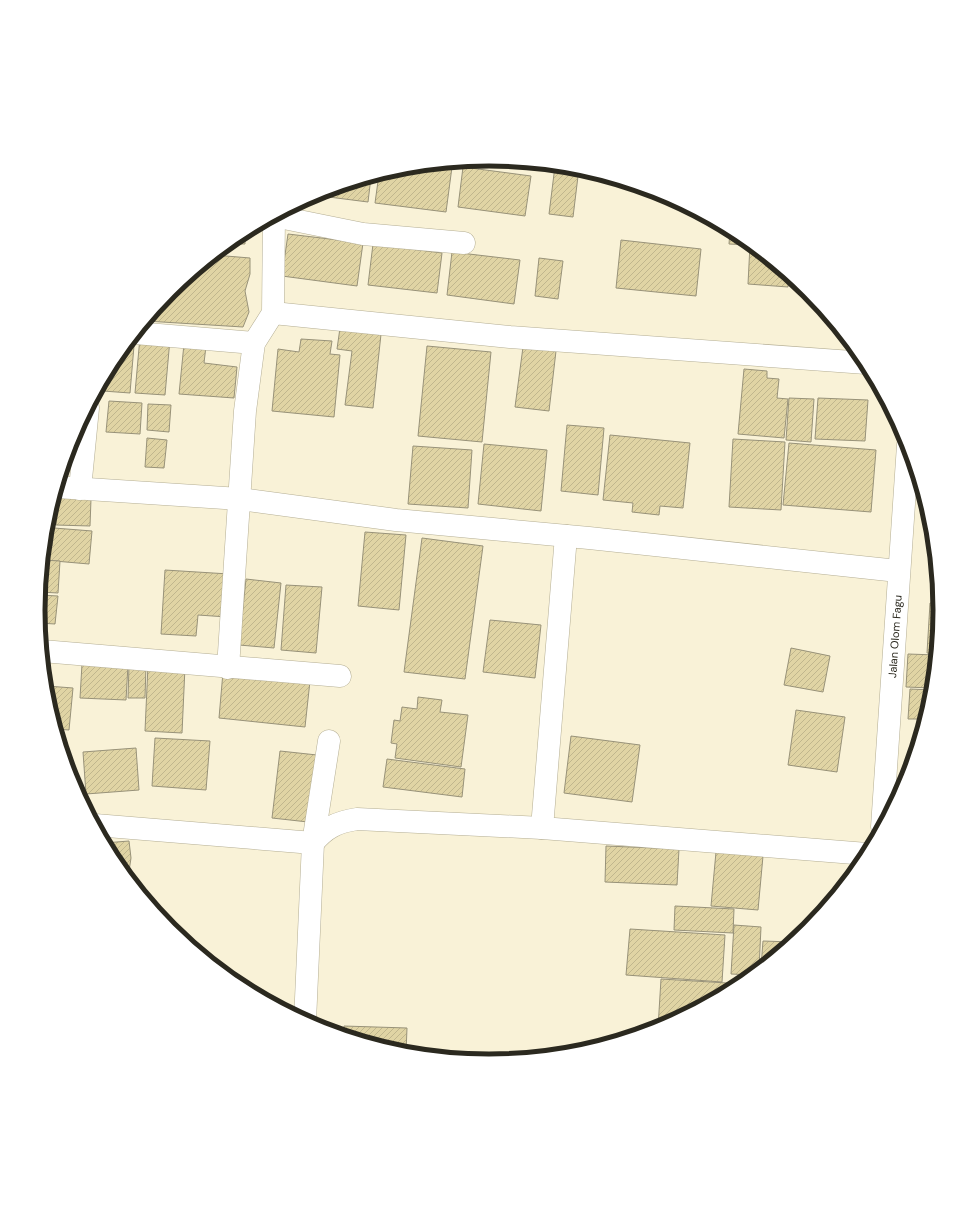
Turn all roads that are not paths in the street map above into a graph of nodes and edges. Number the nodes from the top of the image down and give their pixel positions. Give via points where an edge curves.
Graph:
1 (282, 218) edge
2 (274, 222) edge
3 (464, 243) dead end
4 (273, 313) junction
5 (141, 334) edge
6 (254, 342) junction
7 (858, 362) edge
8 (86, 424) edge
9 (907, 461) edge
10 (62, 487) edge
11 (80, 489) junction
12 (240, 500) junction
13 (566, 536) junction
14 (898, 571) junction
15 (47, 651) edge
16 (228, 668) junction
17 (340, 676) dead end
18 (329, 741) dead end
19 (883, 814) edge
20 (101, 825) edge
21 (542, 828) junction
22 (313, 843) junction
23 (860, 853) edge
24 (305, 1014) edge

1 - 3 street via 363,234
2 - 4 street
4 - 6 street
4 - 7 street via 510,337
5 - 6 street
6 - 12 street via 245,410
8 - 11 street
9 - 14 street, Jalan Olom Fagu
10 - 11 street
11 - 12 street
12 - 13 street via 396,520
12 - 16 street
13 - 14 street
13 - 21 street
14 - 19 street, Jalan Olom Fagu
15 - 16 street
16 - 17 street
18 - 22 street
20 - 22 street
21 - 22 street via 357,819 333,824
21 - 23 street
22 - 24 street

